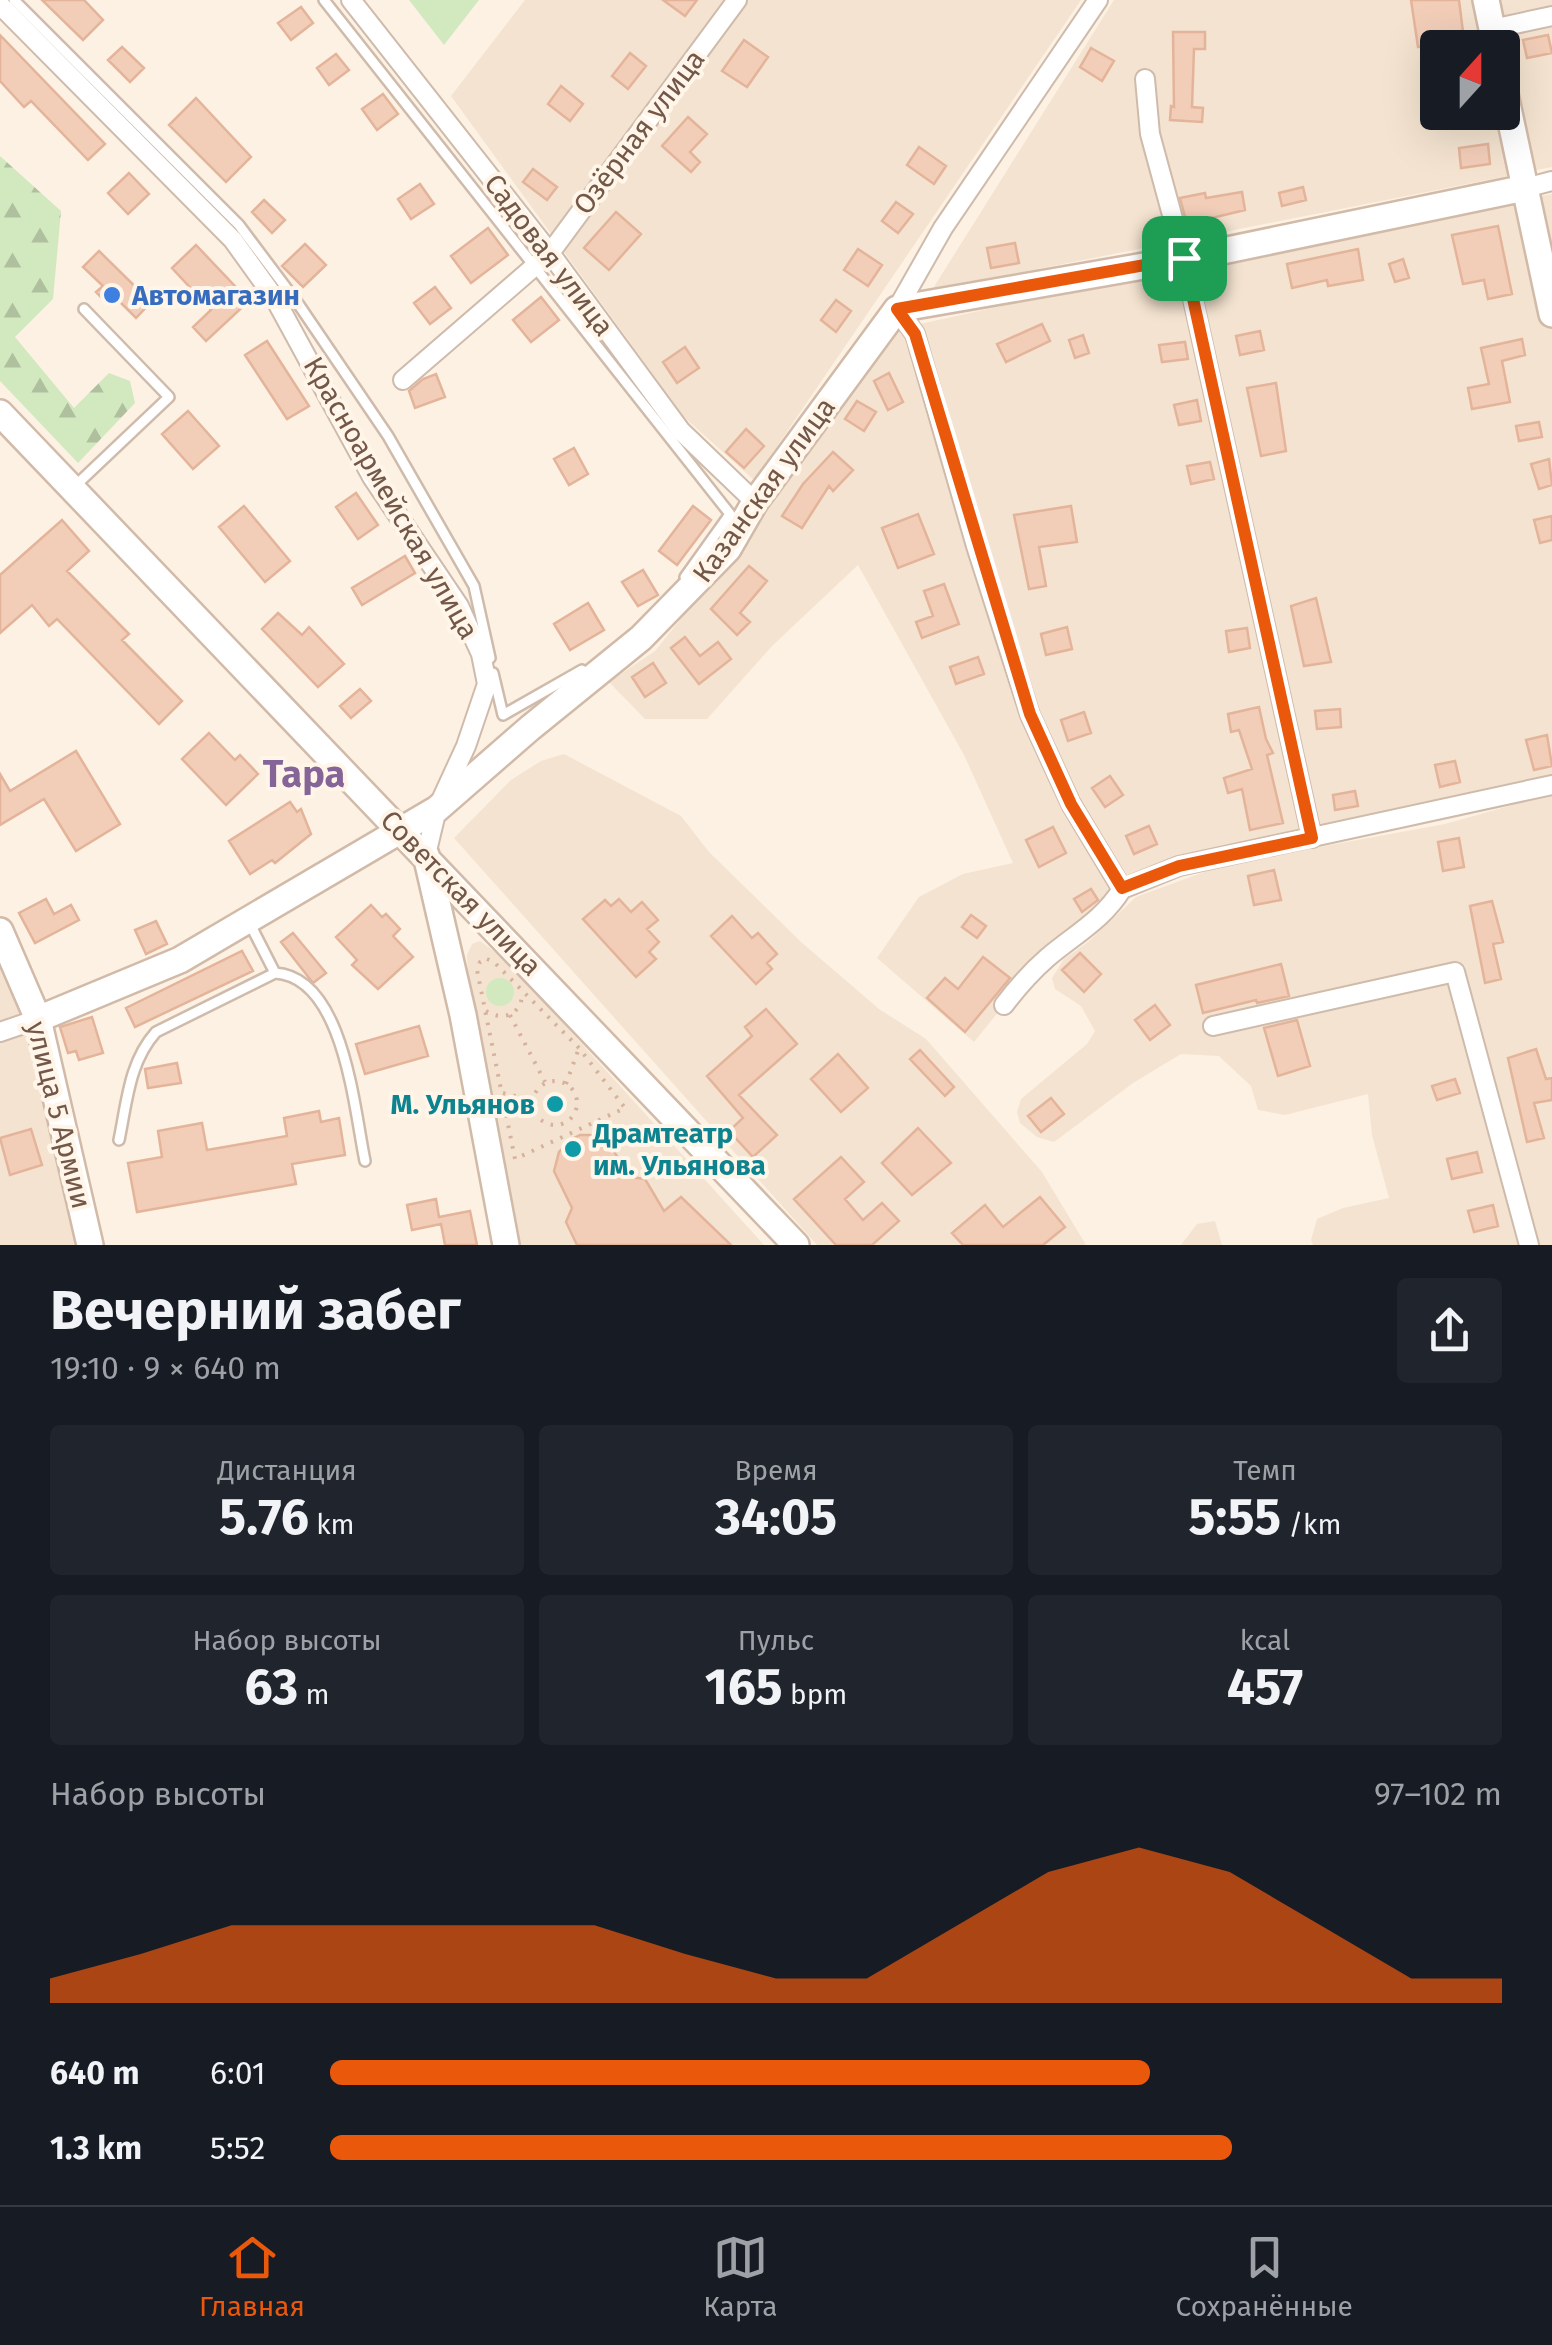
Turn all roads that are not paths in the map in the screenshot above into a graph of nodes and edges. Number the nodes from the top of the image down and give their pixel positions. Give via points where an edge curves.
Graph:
1 (14, 0) edge
2 (324, 0) edge
3 (351, 0) edge
4 (737, 0) edge
5 (1098, 0) edge
6 (1486, 0) edge
7 (0, 5) edge
8 (1552, 16) edge
9 (1492, 30) edge
10 (1515, 30) edge
11 (1145, 80) dead end
12 (1513, 130) edge
13 (1552, 181) edge
14 (1525, 188) junction
15 (1184, 258) junction
16 (542, 259) junction
17 (84, 309) dead end
18 (897, 309) junction
19 (1552, 314) edge
20 (403, 380) dead end
21 (0, 414) edge
22 (73, 489) junction
23 (755, 502) junction
24 (1552, 785) edge
25 (437, 809) junction
26 (400, 829) junction
27 (1312, 838) junction
28 (426, 856) junction
29 (1122, 888) junction
30 (249, 922) junction
31 (0, 930) edge
32 (276, 972) junction
33 (1004, 1006) dead end
34 (38, 1019) junction
35 (1213, 1026) dead end
36 (0, 1032) edge
37 (119, 1140) dead end
38 (365, 1160) dead end
39 (90, 1245) edge
40 (506, 1245) edge
41 (796, 1245) edge
42 (1529, 1245) edge

1 - 16 lane via 240,225 388,436 474,586 503,716 576,674 665,606 730,514
2 - 16 lane
3 - 16 street, Садовая улица
4 - 16 street, Озёрная улица
5 - 18 street via 943,228
6 - 9 main road
7 - 25 street, Красноармейская улица via 234,240 274,296 372,477 459,606 488,684
8 - 10 street
11 - 15 street via 1150,134
12 - 14 main road
13 - 14 street
14 - 15 main road
14 - 19 main road
15 - 18 main road
15 - 27 street
16 - 20 street, Озёрная улица
16 - 23 street, Садовая улица via 681,432
17 - 22 lane via 168,397
18 - 23 main road, Казанская улица
18 - 29 street via 915,334 1030,714 1071,804
21 - 22 main road, Советская улица
22 - 26 main road, Советская улица
23 - 25 main road, Казанская улица via 728,549 666,615
24 - 27 street
25 - 26 main road, Казанская улица
25 - 28 street, Красноармейская улица
26 - 28 main road, Советская улица
26 - 30 main road, Казанская улица
27 - 29 street via 1179,866
28 - 40 main road
28 - 41 main road, Советская улица
29 - 33 street via 1110,909 1048,958
30 - 32 lane
30 - 34 main road, Казанская улица via 180,960
31 - 34 main road, улица 5 Армии
32 - 37 lane via 156,1032 141,1048
32 - 38 lane via 299,978 322,1004 342,1044
34 - 36 street, Казанская улица
34 - 39 main road, улица 5 Армии
35 - 42 street via 1455,972

